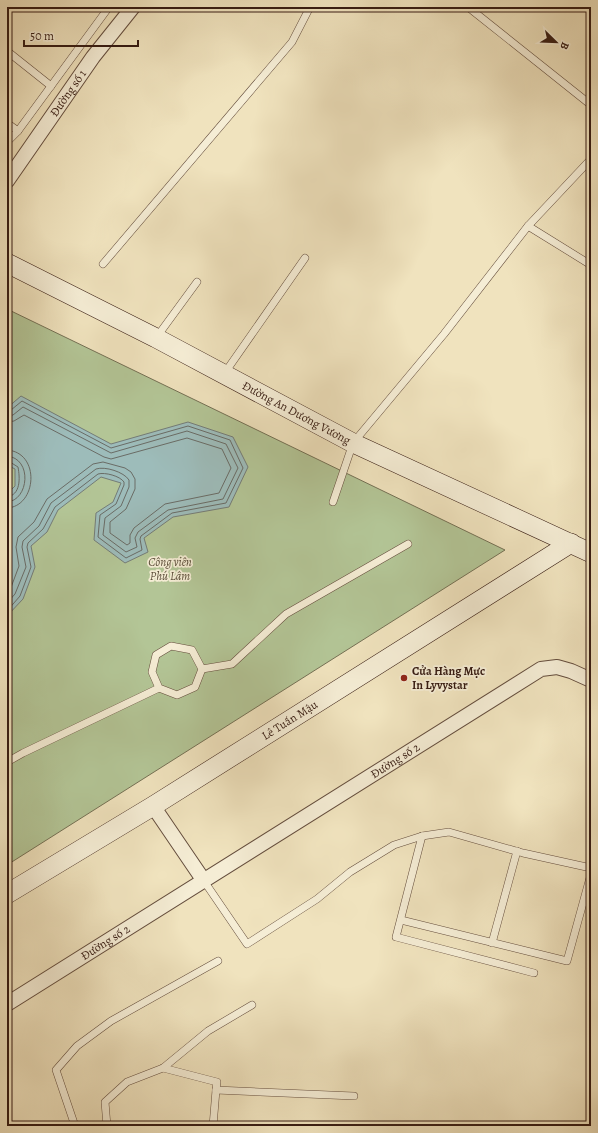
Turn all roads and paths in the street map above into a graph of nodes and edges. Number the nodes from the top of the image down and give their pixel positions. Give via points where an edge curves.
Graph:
1 (109, 7) edge
2 (133, 7) edge
3 (310, 7) edge
4 (468, 7) edge
5 (7, 51) edge
6 (51, 86) junction
7 (591, 104) edge
8 (7, 124) edge
9 (18, 131) junction
10 (7, 142) edge
11 (591, 159) edge
12 (7, 181) edge
13 (528, 226) junction
14 (305, 258) dead end
15 (103, 264) dead end
16 (591, 265) edge
17 (9, 266) edge
18 (197, 282) dead end
19 (156, 338) junction
20 (224, 374) junction
21 (353, 443) junction
22 (333, 502) dead end
23 (408, 544) dead end
24 (571, 544) junction
25 (591, 553) edge
26 (202, 669) junction
27 (591, 680) edge
28 (159, 688) junction
29 (7, 762) edge
30 (153, 806) junction
31 (422, 836) junction
32 (517, 851) junction
33 (591, 868) edge
34 (591, 874) edge
35 (204, 880) junction
36 (7, 894) edge
37 (401, 920) junction
38 (492, 943) junction
39 (218, 961) dead end
40 (534, 974) dead end
41 (7, 1004) edge
42 (252, 1005) dead end
43 (163, 1068) junction
44 (216, 1090) junction
45 (354, 1096) dead end
46 (75, 1126) edge
47 (107, 1126) edge
48 (213, 1126) edge

1 - 6 lane
2 - 12 street, Đường số 1 via 93,57
3 - 15 lane via 292,42
4 - 7 lane
5 - 6 lane
6 - 9 lane
8 - 9 lane
9 - 10 lane
11 - 13 lane
13 - 16 lane
13 - 21 lane via 444,334
14 - 20 lane
17 - 19 street, Đường An Dương Vương
18 - 19 lane
19 - 20 street, Đường An Dương Vương
20 - 21 street, Đường An Dương Vương
21 - 22 lane
21 - 24 street, Đường An Dương Vương
23 - 26 lane via 286,614 232,664
24 - 25 street, Đường An Dương Vương
24 - 30 street, Lê Tuấn Mậu
26 - 28 lane via 195,687 177,695
26 - 28 lane via 192,650 171,646 156,655 152,672
27 - 35 street, Đường số 2 via 557,667 541,669
28 - 29 lane
30 - 35 street
30 - 36 street, Lê Tuấn Mậu
31 - 32 lane via 449,832
31 - 35 lane via 394,845 350,872 317,899 247,944
31 - 37 lane
32 - 33 lane
32 - 38 lane
34 - 38 lane via 567,961
35 - 41 street, Đường số 2
37 - 38 lane
37 - 40 lane via 396,937
39 - 46 lane via 111,1021 77,1046 68,1056 56,1070
42 - 43 lane via 208,1031
43 - 44 lane via 217,1082
43 - 47 lane via 127,1082 105,1102
44 - 45 lane
44 - 48 lane

